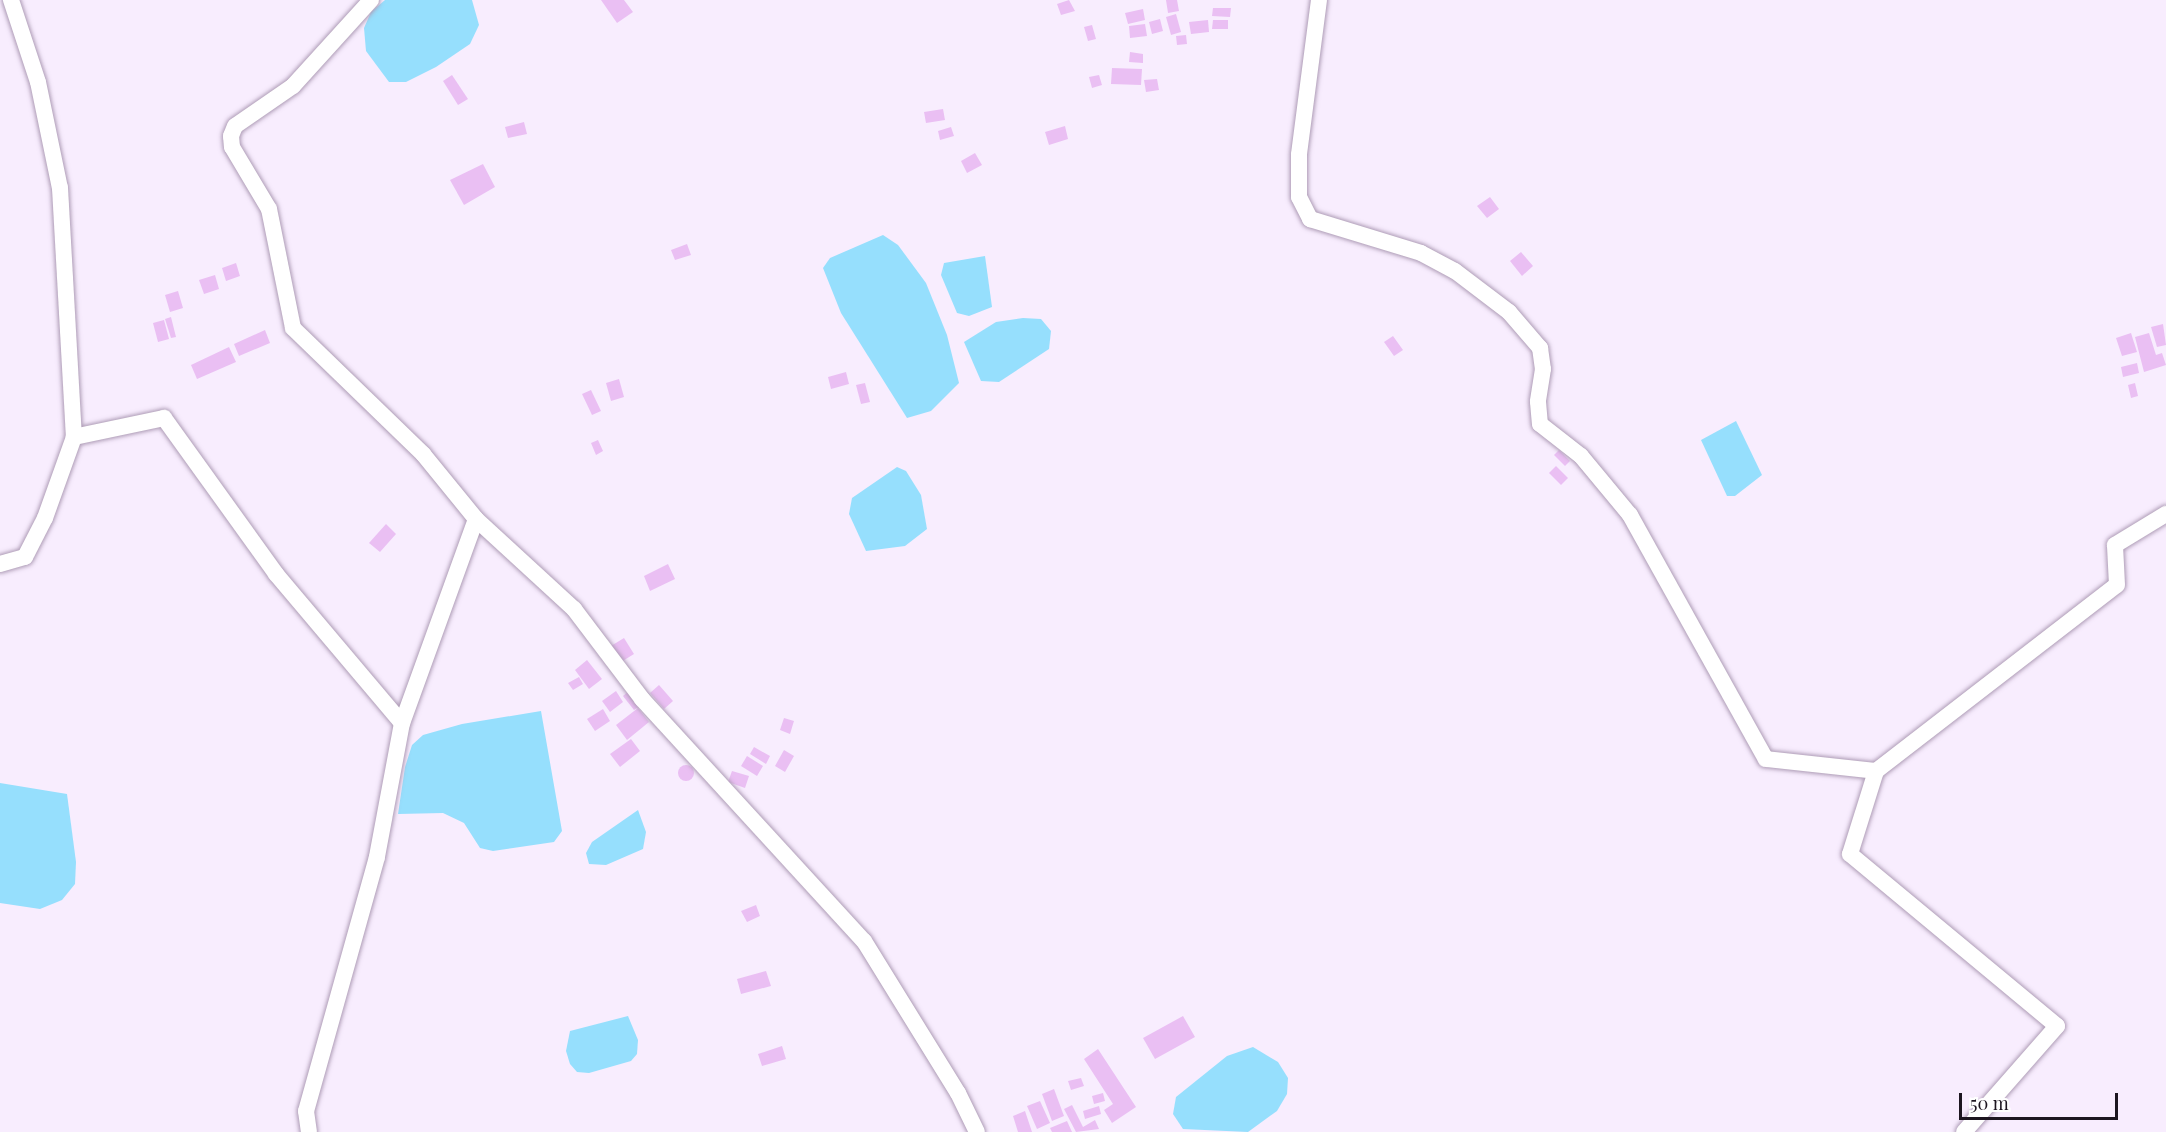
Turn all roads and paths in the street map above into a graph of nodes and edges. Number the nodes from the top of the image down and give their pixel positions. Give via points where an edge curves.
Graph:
1 (12, 0) edge
2 (371, 0) edge
3 (1319, 0) edge
4 (74, 437) junction
5 (2166, 514) edge
6 (476, 519) junction
7 (0, 564) edge
8 (402, 723) junction
9 (1876, 771) junction
10 (309, 1132) edge
11 (977, 1132) edge
12 (1964, 1132) edge

1 - 4 street via 38,82 60,188
2 - 6 street via 293,86 235,126 232,147 269,209 293,328 423,454
3 - 9 street via 1299,155 1299,197 1310,219 1420,253 1455,271 1509,312 1540,348 1540,424 1581,456 1630,515 1766,759
4 - 7 street via 45,518 25,557
4 - 8 street via 164,418 276,574
5 - 9 street via 2115,545 2117,585
6 - 8 street
6 - 11 street via 574,609 642,699 864,941 958,1093
8 - 10 street via 377,857 306,1111
9 - 12 street via 1850,854 2057,1026

